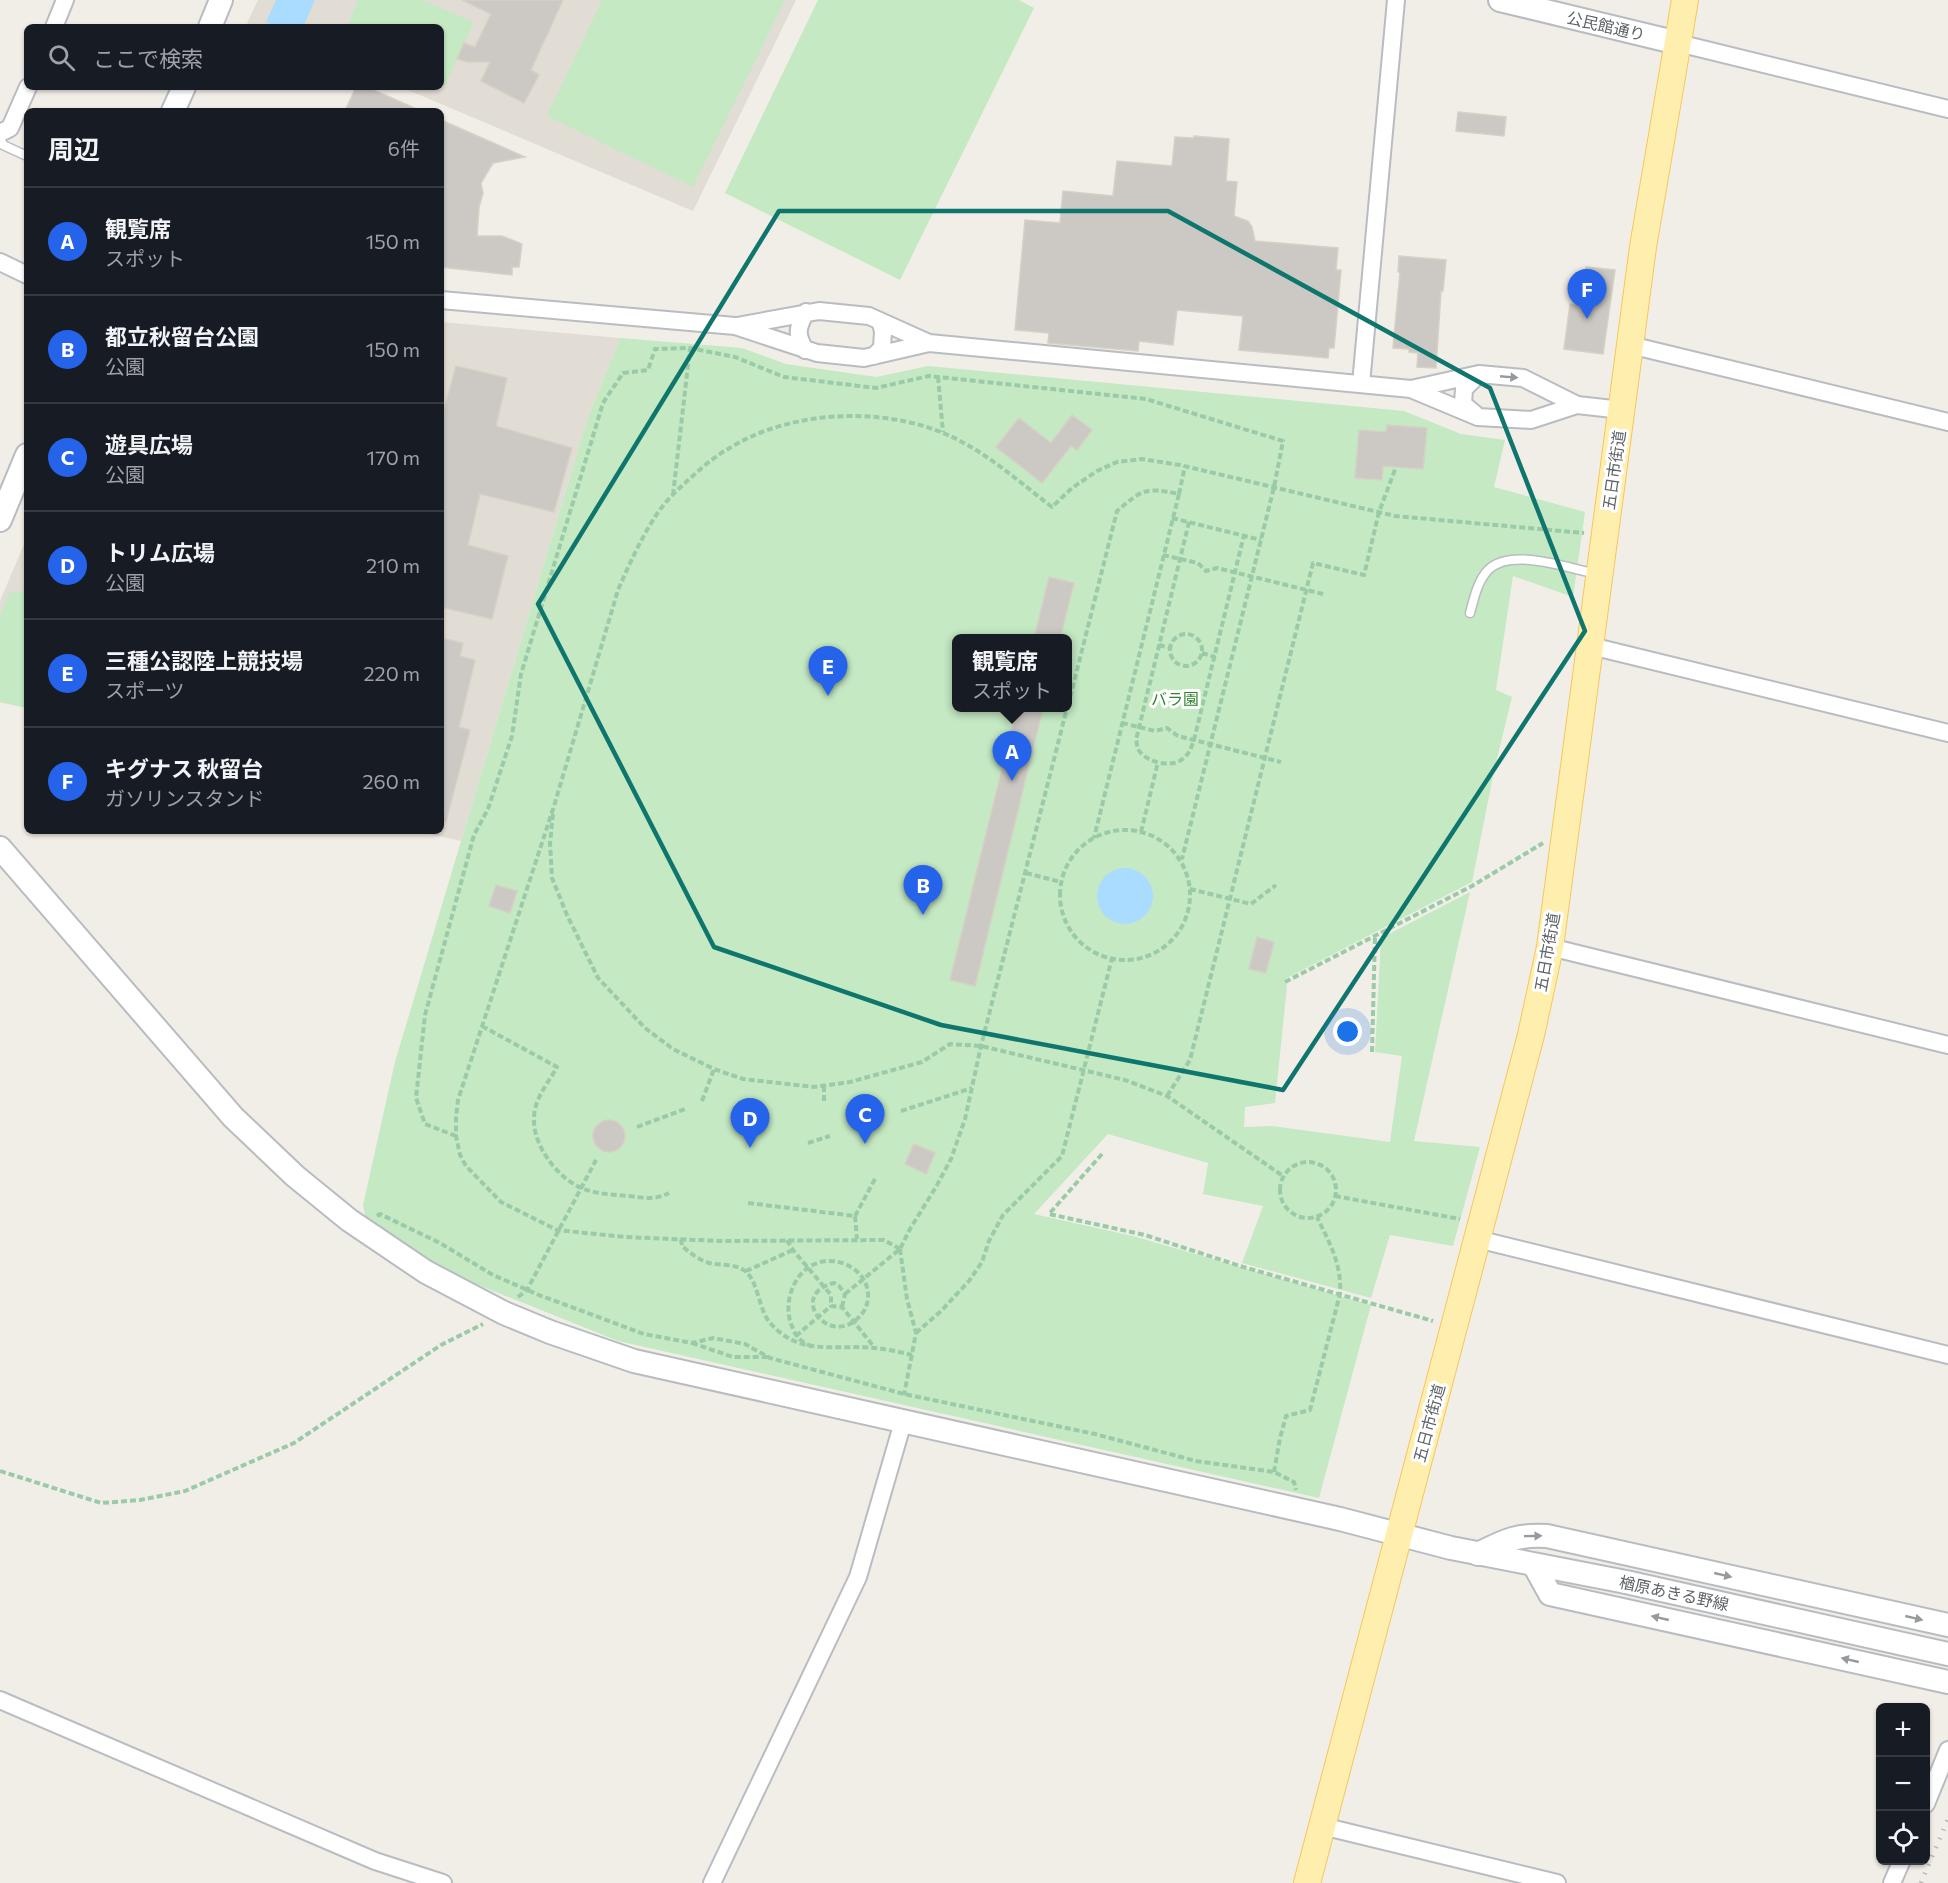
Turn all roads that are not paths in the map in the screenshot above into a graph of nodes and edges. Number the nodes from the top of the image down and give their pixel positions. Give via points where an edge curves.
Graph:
1 (65, 0) edge
2 (221, 0) edge
3 (1396, 0) edge
4 (1500, 0) edge
5 (1686, 0) edge
6 (55, 24) edge
7 (211, 24) edge
8 (1678, 43) junction
9 (27, 90) edge
10 (183, 90) edge
11 (174, 108) edge
12 (1948, 109) edge
13 (0, 135) edge
14 (24, 154) edge
15 (0, 262) edge
16 (24, 274) edge
17 (444, 300) edge
18 (806, 312) junction
19 (880, 321) junction
20 (735, 326) junction
21 (929, 343) junction
22 (1630, 345) junction
23 (805, 350) junction
24 (874, 356) junction
25 (1479, 374) junction
26 (1361, 384) junction
27 (1538, 385) junction
28 (1410, 389) junction
29 (1577, 405) junction
30 (1622, 410) junction
31 (1478, 417) junction
32 (1531, 420) junction
33 (1948, 422) edge
34 (24, 462) edge
35 (0, 520) edge
36 (1600, 575) junction
37 (1470, 613) dead end
38 (1591, 646) junction
39 (1948, 733) edge
40 (0, 848) edge
41 (1550, 947) junction
42 (1948, 1045) edge
43 (1477, 1239) junction
44 (1948, 1355) edge
45 (903, 1412) junction
46 (1400, 1534) junction
47 (1478, 1554) junction
48 (1534, 1565) junction
49 (1948, 1625) edge
50 (1948, 1654) edge
51 (1948, 1682) edge
52 (0, 1700) edge
53 (1948, 1750) edge
54 (1930, 1794) edge
55 (1322, 1826) junction
56 (1900, 1865) edge
57 (443, 1883) edge
58 (712, 1883) edge
59 (1307, 1883) edge
60 (1557, 1883) edge
61 (1892, 1883) edge

1 - 6 street
2 - 7 street
3 - 26 street
4 - 8 street, 公民館通り
5 - 8 main road, 五日市街道
8 - 12 street
8 - 22 main road, 五日市街道
9 - 13 street via 10,128
10 - 11 street
13 - 14 lane via 3,144
15 - 16 street
17 - 20 street
18 - 19 street via 869,316
18 - 20 street
18 - 23 street via 799,325 799,338
19 - 21 street
19 - 24 street via 882,348
20 - 23 street
21 - 24 street
21 - 26 street
22 - 30 main road, 五日市街道
22 - 33 street
23 - 24 street
25 -> 27 street via 1523,378
25 - 28 street
25 - 31 street via 1464,388 1463,404
26 - 28 street
27 - 29 street
27 - 32 street via 1544,396 1542,409
28 - 31 street
29 - 30 street
29 - 32 street
30 - 36 main road, 五日市街道
31 - 32 street
34 - 35 street
36 - 37 lane via 1538,561 1498,562 1478,586
36 - 38 main road, 五日市街道
38 - 39 street
38 - 41 main road, 五日市街道
40 - 45 street, 楢原あきる野線 via 233,1117 358,1228 426,1272 509,1306 550,1332 634,1361
41 - 42 street
41 - 43 main road, 五日市街道
43 - 44 street
43 - 46 main road, 五日市街道
45 - 46 street, 楢原あきる野線
45 - 58 street via 858,1576
46 - 47 street, 楢原あきる野線
46 - 55 main road, 五日市街道
47 - 48 street, 楢原あきる野線
47 -> 49 street via 1512,1538 1547,1536
48 - 50 street, 楢原あきる野線
51 -> 48 street via 1550,1594
52 - 57 street via 375,1861
53 - 54 street
55 - 59 main road, 五日市街道
55 - 60 street
56 - 61 street

